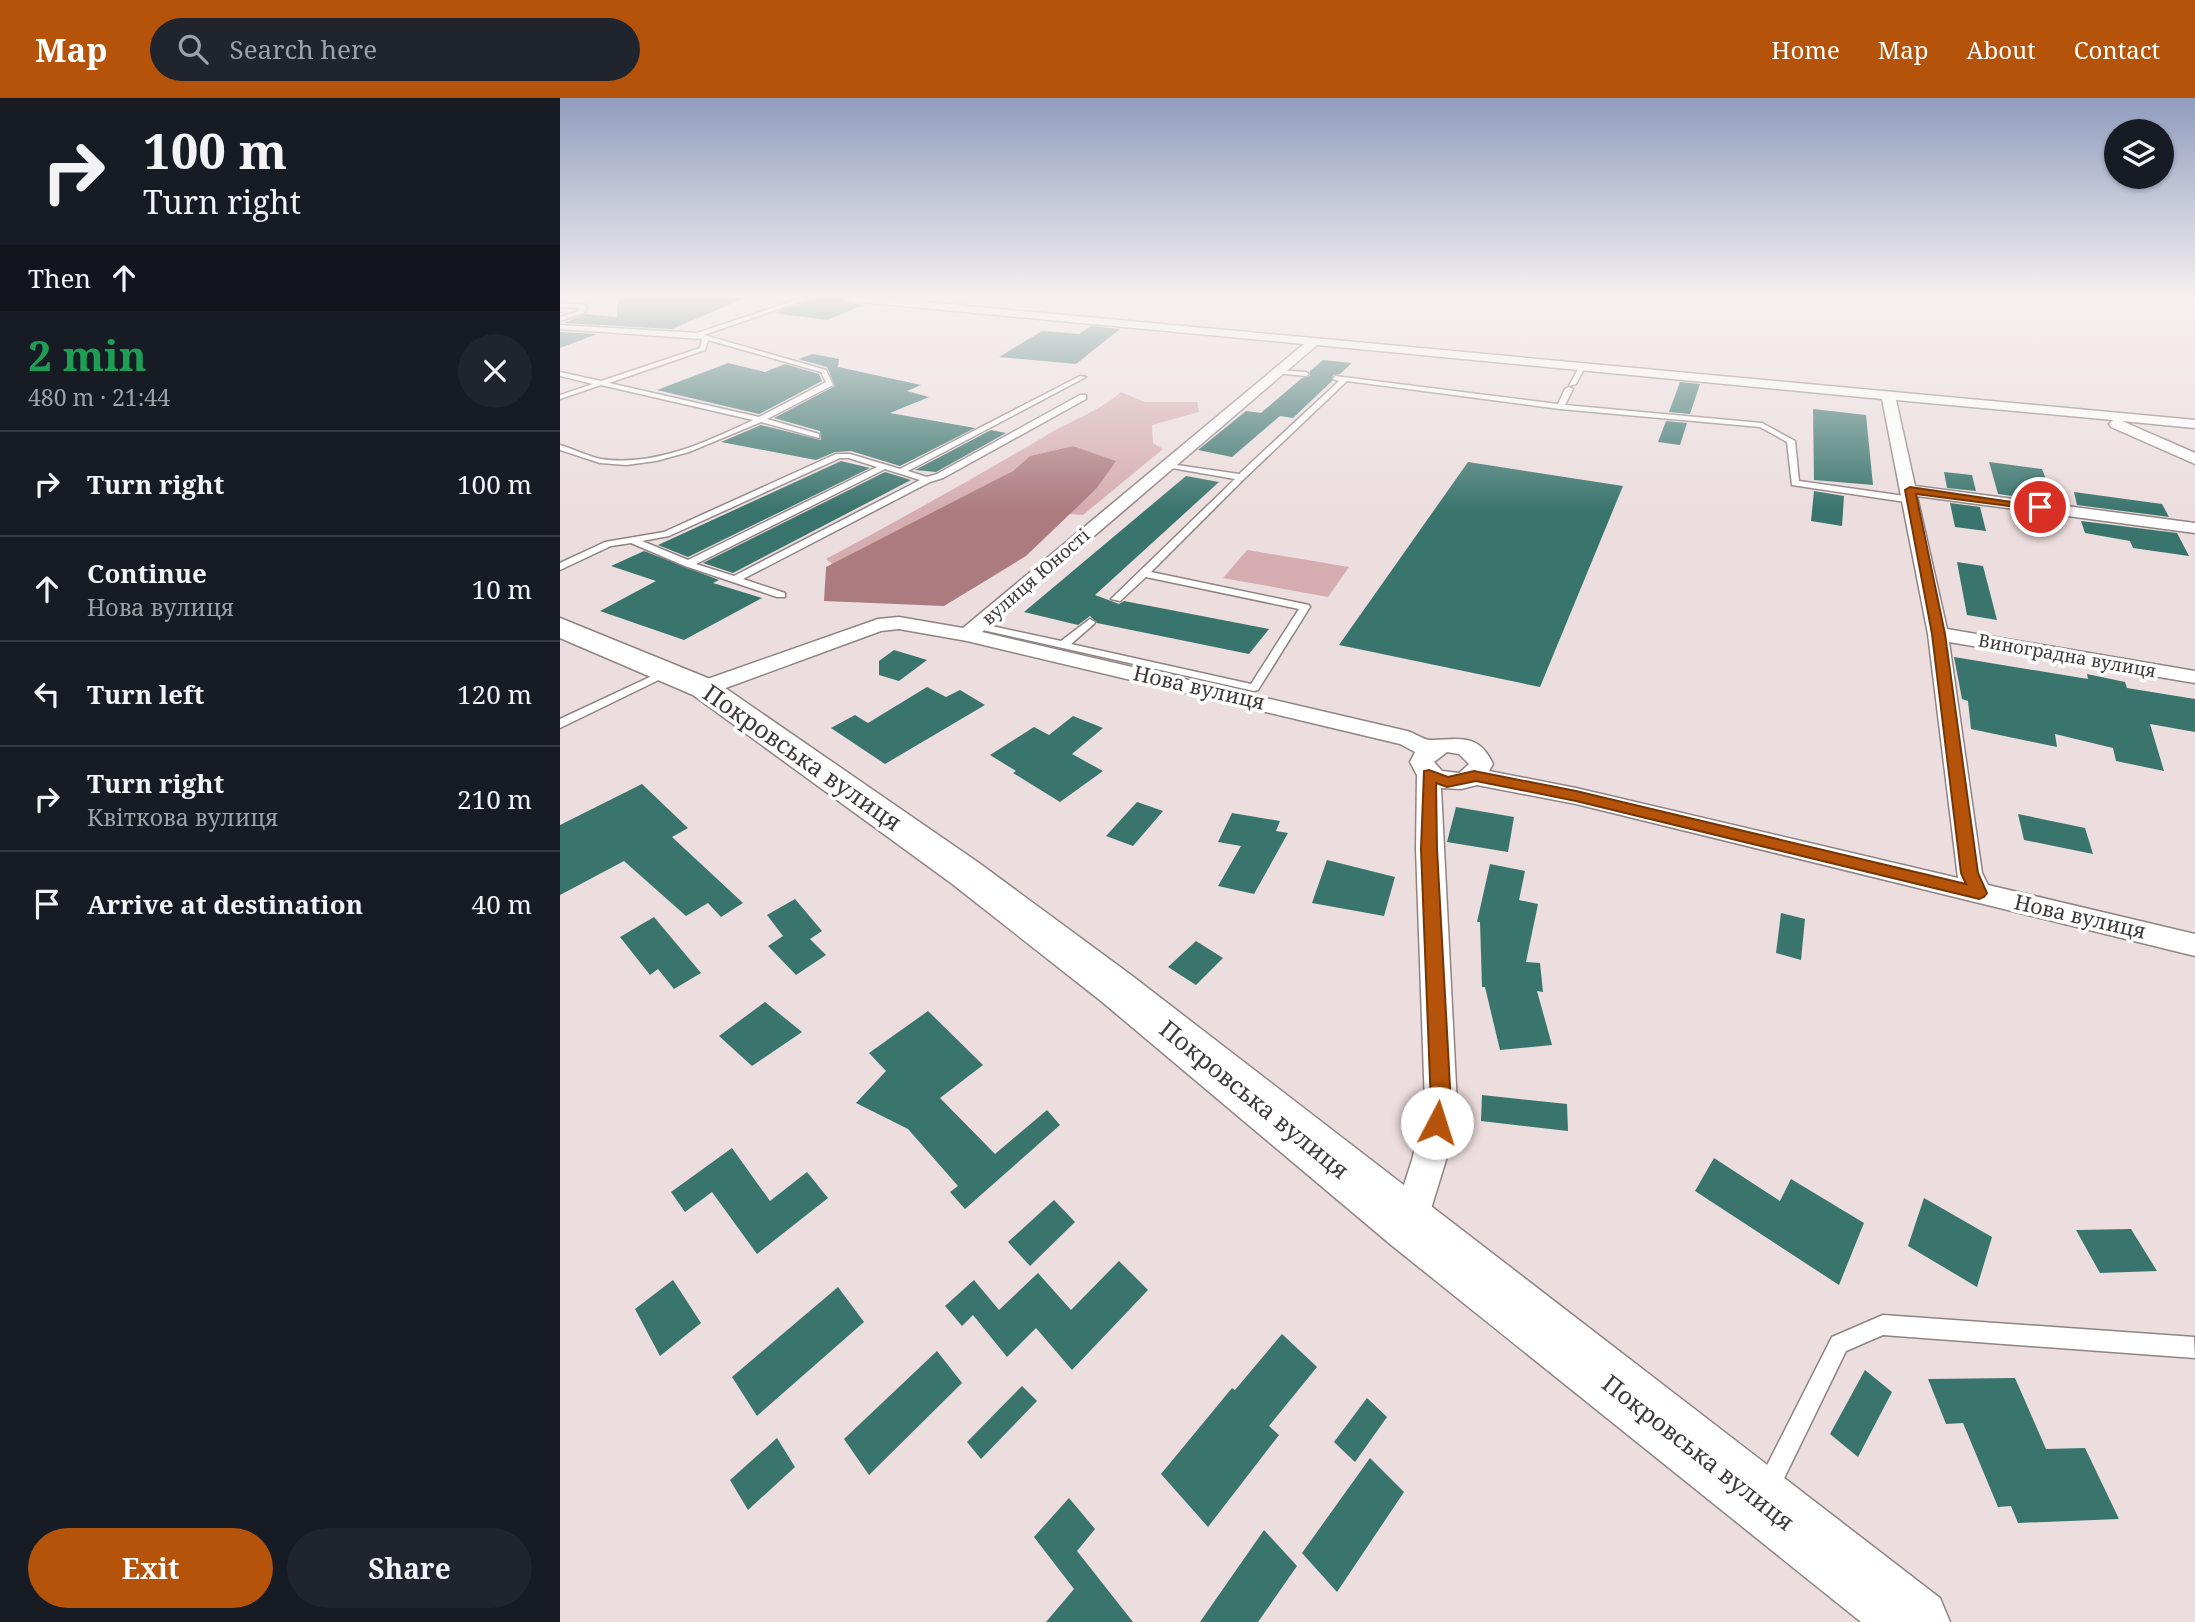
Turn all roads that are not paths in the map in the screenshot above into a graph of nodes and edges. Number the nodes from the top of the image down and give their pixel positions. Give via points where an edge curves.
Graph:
1 (644, 369) edge
2 (817, 369) edge
3 (1281, 369) edge
4 (1581, 369) edge
5 (1605, 369) edge
6 (1277, 372) junction
7 (560, 374) edge
8 (1306, 374) dead end
9 (1082, 377) dead end
10 (1335, 378) dead end
11 (1345, 379) junction
12 (600, 384) junction
13 (1888, 395) junction
14 (560, 397) edge
15 (1083, 397) dead end
16 (1560, 407) junction
17 (2099, 416) junction
18 (759, 419) junction
19 (2195, 424) edge
20 (816, 436) dead end
21 (560, 447) edge
22 (2195, 459) edge
23 (1166, 465) junction
24 (883, 467) junction
25 (901, 472) junction
26 (1241, 477) junction
27 (927, 480) junction
28 (1911, 495) junction
29 (2195, 528) edge
30 (629, 539) junction
31 (560, 555) edge
32 (574, 560) junction
33 (688, 564) junction
34 (560, 567) edge
35 (1144, 574) junction
36 (736, 579) junction
37 (781, 595) dead end
38 (1116, 599) dead end
39 (1090, 622) dead end
40 (560, 627) edge
41 (972, 630) junction
42 (1938, 634) junction
43 (1063, 645) junction
44 (2195, 677) edge
45 (687, 679) junction
46 (560, 724) edge
47 (1429, 762) junction
48 (1474, 776) junction
49 (1979, 893) junction
50 (2195, 945) edge
51 (1409, 1226) junction
52 (2194, 1348) edge
53 (1760, 1502) junction
54 (1916, 1622) edge

1 - 12 lane
2 - 18 lane via 824,371 830,383
3 - 6 street, вулиця Юності
4 - 16 lane
5 - 13 street
6 - 8 lane
6 - 23 street, вулиця Юності
7 - 12 lane
9 - 25 lane
10 - 11 lane
11 - 16 lane
11 - 26 lane
12 - 14 lane
12 - 18 lane
13 - 17 street
13 - 28 street
15 - 27 lane
16 - 28 lane via 1762,425 1791,440 1796,482
17 - 19 street
17 - 22 street
18 - 20 lane
18 - 21 lane via 664,459 601,461
23 - 26 lane
23 - 41 street, вулиця Юності
24 - 25 lane
24 - 30 lane via 839,456 666,534
24 - 33 lane
25 - 27 lane
26 - 35 lane
27 - 36 lane
28 - 29 street
28 - 42 street
30 - 32 lane
30 - 33 lane
31 - 32 lane
32 - 34 lane
33 - 36 lane
35 - 38 lane
35 - 43 lane via 1305,607 1254,688
36 - 37 lane
39 - 43 lane
40 - 45 street, Покровська вулиця
41 - 43 lane
41 - 45 street, вулиця Юності via 878,625
41 - 47 street, Нова вулиця via 1394,735
42 - 44 street, Виноградна вулиця
42 - 49 street via 1969,873
45 - 46 lane
45 - 51 street, Покровська вулиця via 965,873
47 - 48 street via 1447,782
47 - 48 street via 1456,744 1473,751 1481,764
47 - 51 street via 1441,1105
48 - 49 street, Нова вулиця via 1576,796
49 - 50 street, Нова вулиця
51 - 53 street, Покровська вулиця
52 - 53 lane via 1883,1325 1839,1343
53 - 54 street, Покровська вулиця

